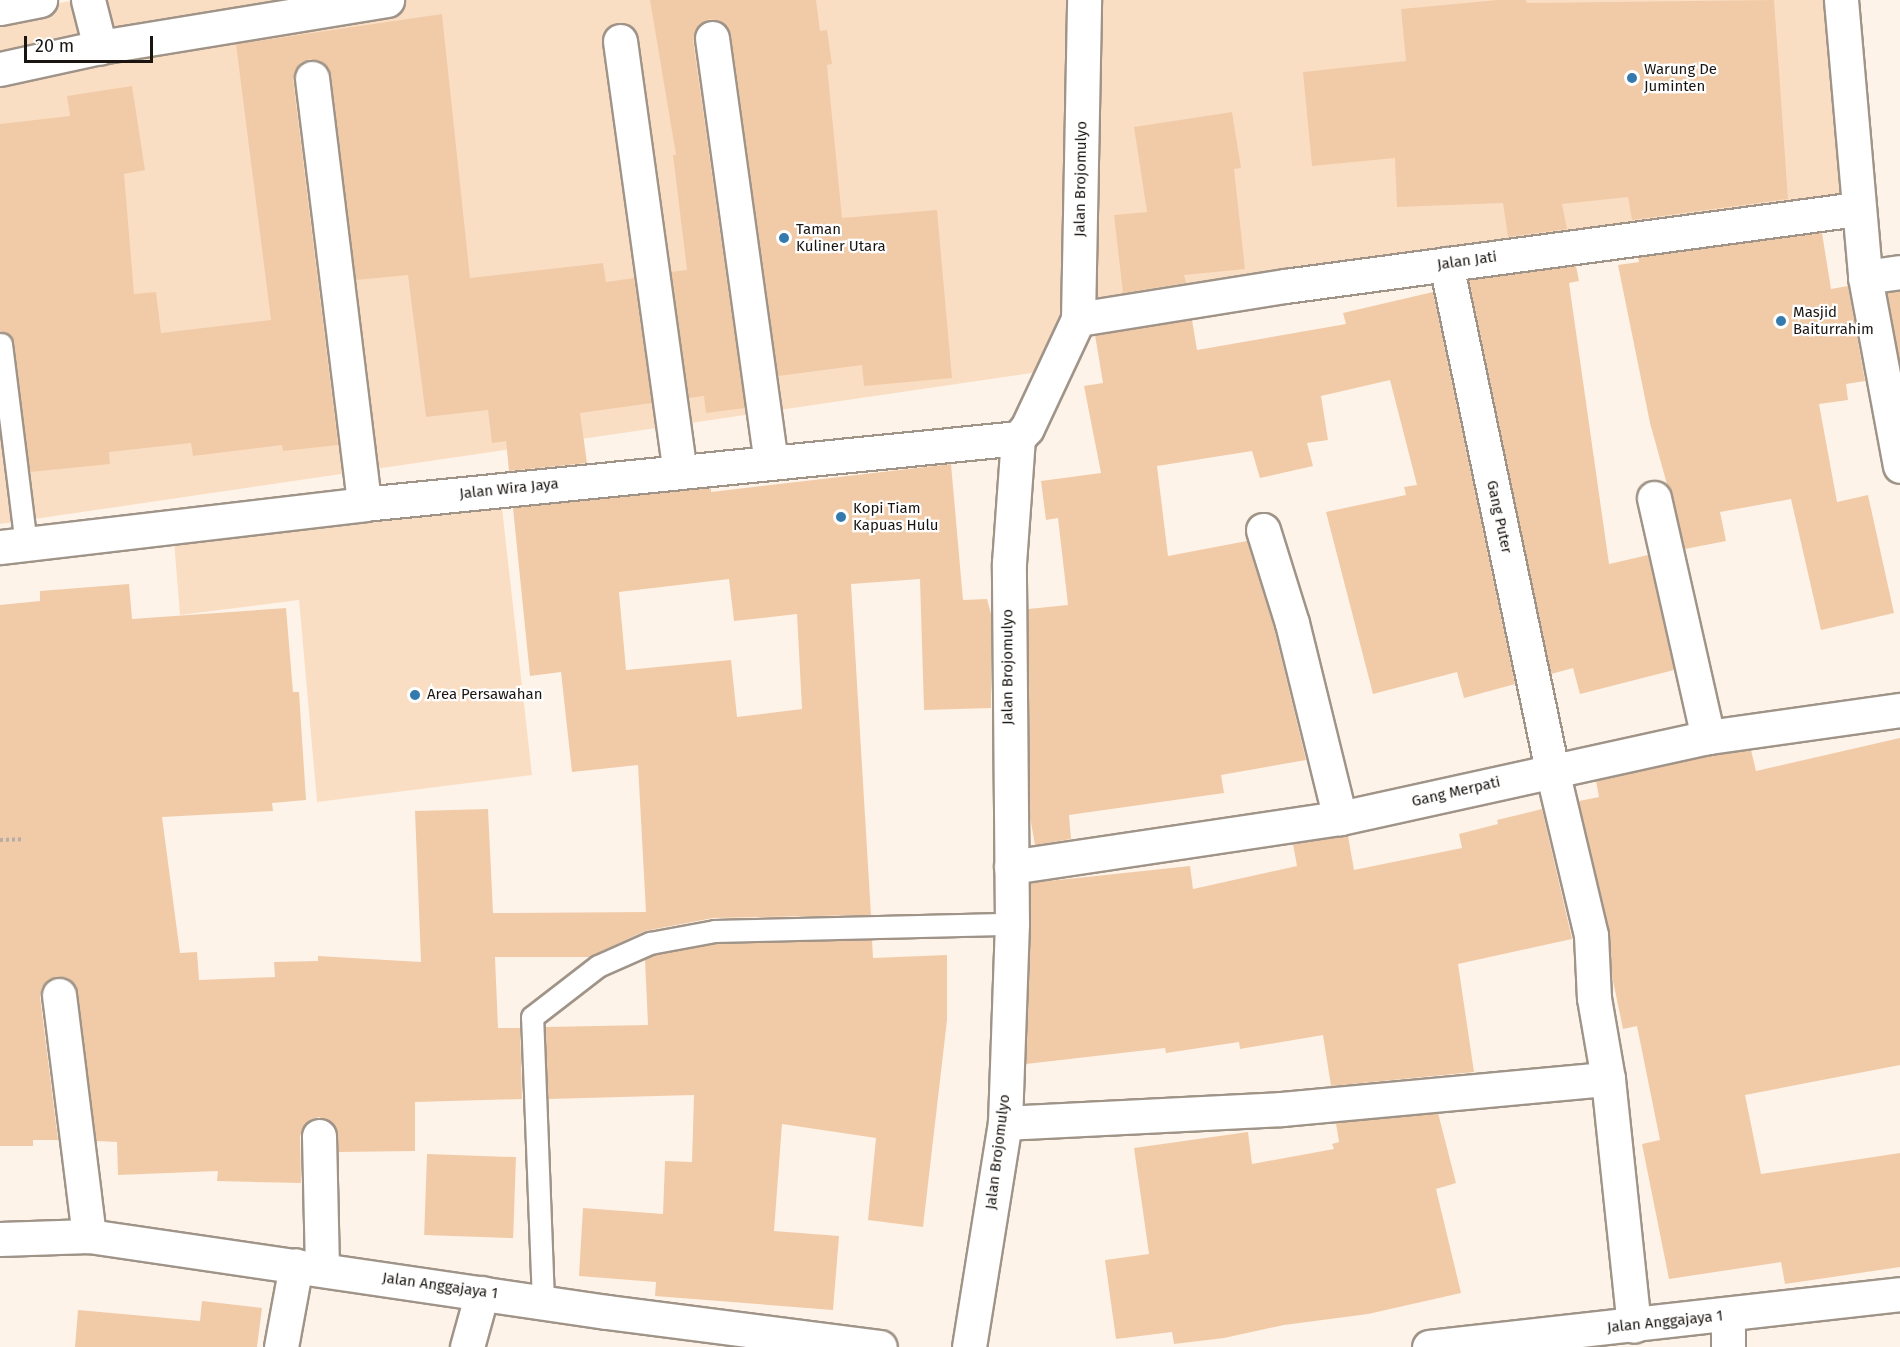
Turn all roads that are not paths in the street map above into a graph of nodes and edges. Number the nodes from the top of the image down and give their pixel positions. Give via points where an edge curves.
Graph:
1 (40, 0) edge
2 (88, 0) edge
3 (387, 0) edge
4 (1084, 0) edge
5 (1841, 0) edge
6 (306, 5) edge
7 (0, 8) edge
8 (712, 38) dead end
9 (620, 40) dead end
10 (100, 47) junction
11 (0, 69) edge
12 (312, 78) dead end
13 (1857, 209) junction
14 (1446, 264) junction
15 (1900, 272) edge
16 (1865, 277) junction
17 (1078, 319) junction
18 (1, 344) edge
19 (1018, 438) junction
20 (771, 462) junction
21 (1900, 466) edge
22 (680, 472) junction
23 (1654, 498) dead end
24 (364, 504) junction
25 (1263, 530) dead end
26 (13, 546) edge
27 (1900, 710) edge
28 (1708, 737) junction
29 (1552, 770) junction
30 (1340, 818) junction
31 (1011, 867) junction
32 (1012, 924) junction
33 (59, 995) dead end
34 (1608, 1078) junction
35 (1005, 1123) junction
36 (319, 1136) dead end
37 (89, 1236) junction
38 (0, 1239) edge
39 (309, 1267) junction
40 (482, 1293) junction
41 (1900, 1294) edge
42 (543, 1301) junction
43 (1634, 1326) junction
44 (1728, 1331) edge
45 (832, 1344) edge
46 (1446, 1346) edge
47 (281, 1347) edge
48 (467, 1347) edge
49 (880, 1347) edge
50 (969, 1347) edge

1 - 7 street
2 - 10 street
3 - 6 street
4 - 17 street, Jalan Brojomulyo
5 - 13 street
6 - 10 street
8 - 20 street
9 - 22 street
10 - 11 street
12 - 24 street
13 - 14 street, Jalan Jati
13 - 16 street
14 - 17 street, Jalan Jati
14 - 29 street, Gang Puter
15 - 16 street
16 - 21 street
17 - 19 street, Jalan Brojomulyo via 1027,428
18 - 26 lane
19 - 20 street, Jalan Wira Jaya
19 - 31 street, Jalan Brojomulyo via 1009,563
20 - 22 street, Jalan Wira Jaya
22 - 24 street, Jalan Wira Jaya
23 - 28 street
24 - 26 street, Jalan Wira Jaya
25 - 30 street via 1292,623
27 - 28 street, Gang Merpati
28 - 29 street, Gang Merpati
29 - 30 street, Gang Merpati
29 - 34 street, Gang Puter via 1591,935 1594,998
30 - 31 street, Gang Merpati
31 - 32 street, Jalan Brojomulyo
32 - 35 street, Jalan Brojomulyo
32 - 42 lane via 715,931 650,943 598,966 532,1017
33 - 37 street
34 - 35 street via 1282,1109
34 - 43 street, Gang Puter
35 - 50 street, Jalan Brojomulyo
36 - 39 street
37 - 38 street, Jalan Anggajaya 1
37 - 39 street, Jalan Anggajaya 1
39 - 40 street, Jalan Anggajaya 1
39 - 47 street
40 - 42 street, Jalan Anggajaya 1
40 - 48 street
41 - 44 street, Jalan Anggajaya 1
42 - 45 street, Jalan Anggajaya 1
43 - 44 street, Jalan Anggajaya 1
43 - 46 street, Jalan Anggajaya 1
45 - 49 street, Jalan Anggajaya 1

